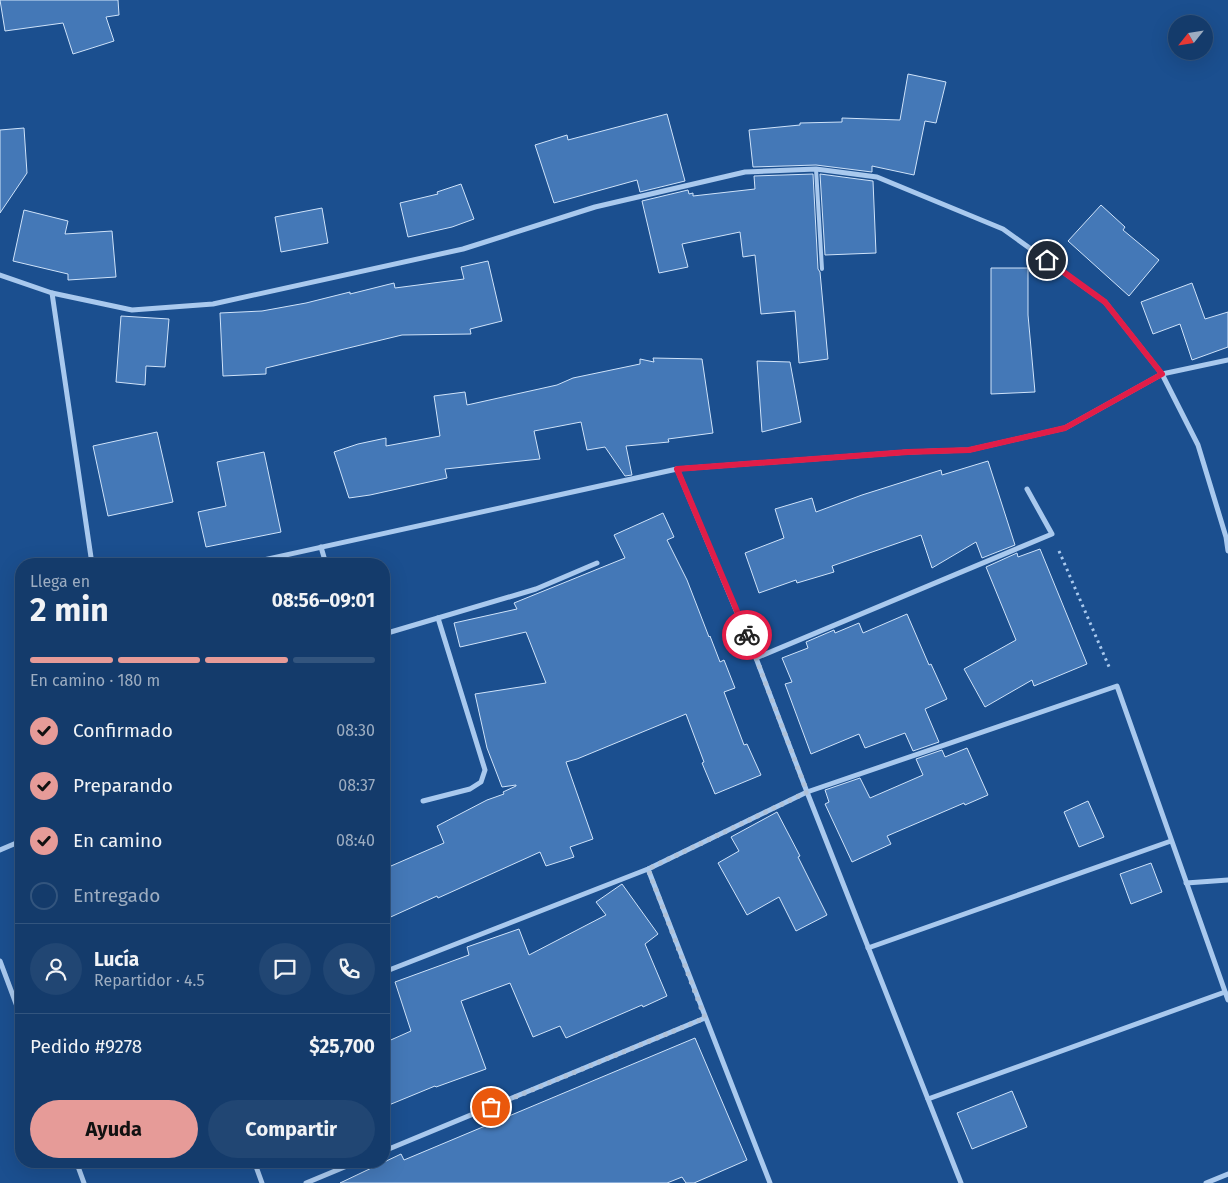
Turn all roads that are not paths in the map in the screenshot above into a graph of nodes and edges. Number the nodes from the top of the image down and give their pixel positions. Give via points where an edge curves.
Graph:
1 (816, 168) junction
2 (822, 269) dead end
3 (0, 275) edge
4 (52, 293) junction
5 (1228, 360) edge
6 (1162, 374) junction
7 (677, 469) junction
8 (1027, 489) dead end
9 (321, 547) junction
10 (1228, 551) edge
11 (91, 558) edge
12 (272, 558) edge
13 (324, 558) edge
14 (597, 563) dead end
15 (438, 618) junction
16 (390, 632) edge
17 (756, 658) junction
18 (807, 792) junction
19 (423, 801) dead end
20 (1171, 841) junction
21 (15, 844) edge
22 (0, 850) edge
23 (648, 869) junction
24 (1228, 880) edge
25 (1186, 883) junction
26 (868, 948) junction
27 (0, 961) edge
28 (390, 970) edge
29 (1225, 992) junction
30 (1228, 1000) edge
31 (15, 1002) edge
32 (705, 1018) junction
33 (928, 1099) junction
34 (390, 1149) edge
35 (79, 1168) edge
36 (257, 1168) edge
37 (342, 1168) edge
38 (1228, 1174) edge
39 (84, 1183) edge
40 (262, 1183) edge
41 (306, 1183) edge
42 (770, 1183) edge
43 (961, 1183) edge
44 (1206, 1183) edge

1 - 2 lane
1 - 4 street via 745,172 595,207 463,248 212,304 132,310
1 - 6 street via 878,177 1003,228 1105,302
3 - 4 street
4 - 11 street
5 - 6 street
6 - 7 street via 1065,428 969,450
6 - 10 street via 1198,445
7 - 9 street
7 - 17 street
8 - 17 street via 1052,534
9 - 12 street
9 - 13 street
14 - 15 street via 536,589
15 - 16 street
15 - 19 street via 485,770 481,782 470,789
17 - 18 street
18 - 20 street via 1117,686
18 - 23 street
18 - 26 street
20 - 25 street
20 - 26 street
21 - 22 street
23 - 28 street
23 - 32 street
24 - 25 street
25 - 29 street
26 - 33 street
27 - 31 street
29 - 30 street
29 - 33 street
32 - 34 street
32 - 42 street
33 - 43 street
35 - 39 street
36 - 40 street
37 - 41 street
38 - 44 street

